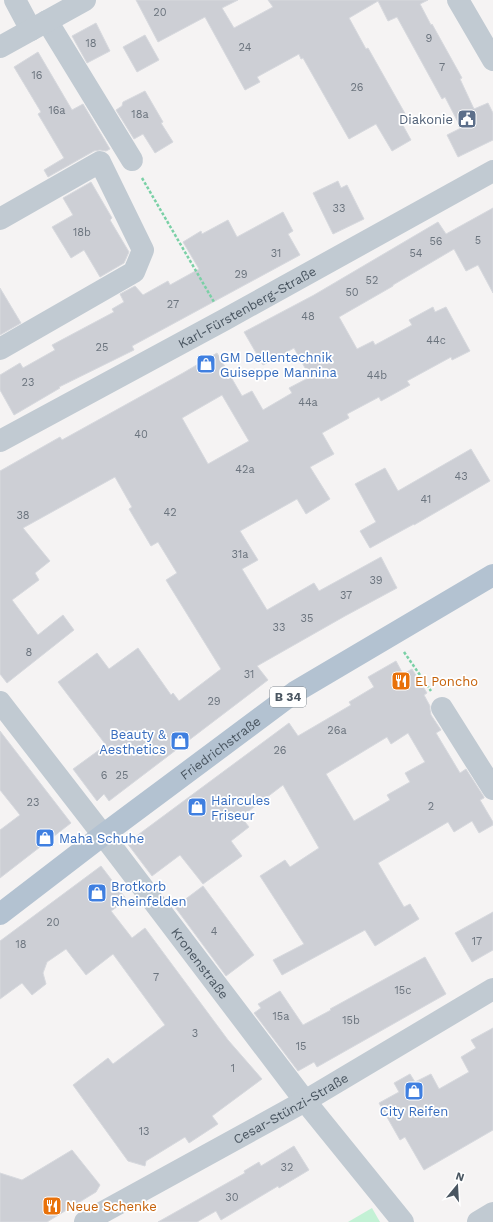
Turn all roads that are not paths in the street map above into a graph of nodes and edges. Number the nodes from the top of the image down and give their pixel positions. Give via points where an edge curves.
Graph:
1 (15, 0) edge
2 (86, 0) edge
3 (458, 0) edge
4 (39, 25) junction
5 (0, 47) edge
6 (493, 60) edge
7 (132, 160) road end
8 (493, 172) edge
9 (0, 219) edge
10 (0, 349) edge
11 (0, 441) edge
12 (493, 575) edge
13 (0, 702) edge
14 (442, 708) road end
15 (493, 789) edge
16 (103, 835) junction
17 (0, 914) edge
18 (493, 989) edge
19 (304, 1101) junction
20 (493, 1214) edge
21 (85, 1222) edge
22 (404, 1222) edge
23 (478, 1222) edge

1 - 4 street
2 - 4 street
3 - 6 street
4 - 5 street
4 - 7 street
8 - 11 street, Karl-Fürstenberg-Straße
9 - 10 street via 100,162 143,250 134,272
12 - 16 main road, Friedrichstraße / B 34 via 295,692
13 - 16 street, Kronenstraße
14 - 15 street
16 - 17 main road, Friedrichstraße / B 34
16 - 19 street, Kronenstraße
18 - 19 street, Cesar-Stünzi-Straße
19 - 21 street, Cesar-Stünzi-Straße
19 - 22 street, Kronenstraße
20 - 23 street

